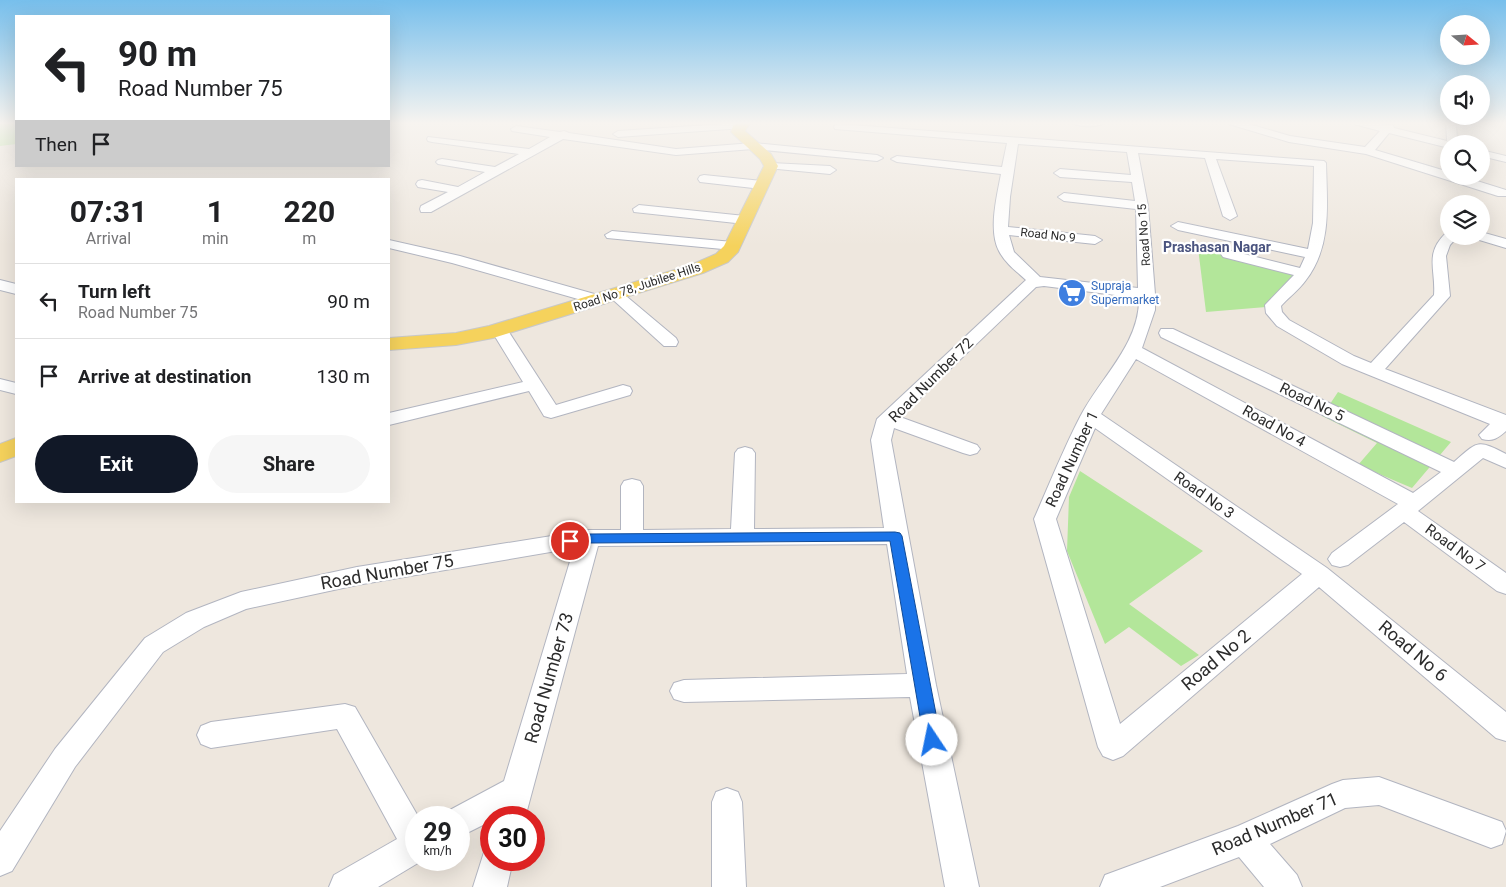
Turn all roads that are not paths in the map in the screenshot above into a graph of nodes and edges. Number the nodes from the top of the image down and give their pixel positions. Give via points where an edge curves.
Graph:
1 (510, 163) edge
2 (938, 163) edge
3 (1009, 163) edge
4 (1134, 163) edge
5 (1212, 163) edge
6 (1320, 163) edge
7 (1408, 163) edge
8 (771, 164) joint
9 (830, 170) dead end
10 (498, 171) junction
11 (1008, 171) junction
12 (1060, 173) dead end
13 (704, 179) dead end
14 (1137, 179) junction
15 (481, 181) junction
16 (422, 184) dead end
17 (762, 185) junction
18 (461, 191) junction
19 (1502, 193) dead end
20 (1064, 197) dead end
21 (1142, 206) junction
22 (426, 209) dead end
23 (639, 210) dead end
24 (1230, 216) dead end
25 (745, 220) junction
26 (1178, 226) dead end
27 (1002, 230) junction
28 (612, 235) dead end
29 (1490, 239) edge
30 (1095, 240) dead end
31 (390, 244) edge
32 (1506, 244) edge
33 (1441, 245) edge
34 (733, 246) junction
35 (1228, 254) dead end
36 (1313, 254) junction
37 (1303, 273) junction
38 (1036, 281) junction
39 (1147, 294) junction
40 (607, 297) junction
41 (499, 330) junction
42 (1167, 333) dead end
43 (670, 342) dead end
44 (390, 344) edge
45 (1133, 350) junction
46 (1372, 371) junction
47 (0, 384) edge
48 (533, 385) junction
49 (15, 389) edge
50 (623, 391) dead end
51 (1090, 416) junction
52 (390, 419) edge
53 (887, 419) junction
54 (1505, 422) edge
55 (1485, 442) junction
56 (15, 446) edge
57 (970, 449) dead end
58 (745, 453) dead end
59 (0, 454) edge
60 (1506, 462) edge
61 (1456, 471) junction
62 (632, 486) dead end
63 (1409, 507) junction
64 (895, 536) junction
65 (589, 538) junction
66 (632, 538) junction
67 (742, 538) junction
68 (1329, 566) junction
69 (1506, 585) edge
70 (922, 685) junction
71 (684, 691) dead end
72 (1506, 729) edge
73 (211, 736) dead end
74 (1112, 747) joint
75 (728, 802) dead end
76 (513, 804) edge
77 (470, 818) edge
78 (405, 825) edge
79 (1491, 833) dead end
80 (1245, 839) junction
81 (405, 852) edge
82 (0, 860) edge
83 (495, 871) edge
84 (346, 887) edge
85 (490, 887) edge
86 (729, 887) edge
87 (962, 887) edge
88 (1117, 887) edge
89 (1285, 887) edge

1 - 10 street
2 - 11 street
3 - 11 street
4 - 14 street, Road No 15
5 - 24 street
6 - 36 street via 1320,223
7 - 19 street
8 - 9 street
8 - 17 main road, Road No 78, Jubilee Hills
10 - 15 street
10 - 15 street via 440,168
11 - 27 street
12 - 14 street
13 - 17 street
14 - 21 street, Road No 15
15 - 18 street
16 - 18 street
17 - 25 main road, Road No 78, Jubilee Hills
18 - 22 street
20 - 21 street
21 - 39 street, Road No 15
23 - 25 street
25 - 34 main road, Road No 78, Jubilee Hills
26 - 36 street
27 - 30 street, Road No 9
27 - 38 street via 1006,251
28 - 34 street
29 - 32 street
31 - 40 street
33 - 46 street via 1438,251 1444,289 1442,296
34 - 40 main road, Road No 78, Jubilee Hills via 722,258
35 - 37 street
36 - 37 street
37 - 46 street via 1272,305 1274,313 1292,330
38 - 39 street
38 - 53 street, Road Number 72
39 - 45 street, Road Number 1 via 1147,310
40 - 41 main road, Road No 78, Jubilee Hills
40 - 43 street
41 - 44 main road, Road No 78, Jubilee Hills via 456,339
41 - 48 street
42 - 61 street, Road No 5
45 - 51 street, Road Number 1
45 - 63 street, Road No 4
46 - 54 street
47 - 49 street
48 - 50 street via 551,412
48 - 52 street
51 - 68 street, Road No 3
51 - 74 street, Road Number 1 via 1045,519
53 - 57 street
53 - 64 street, Road Number 72 via 881,440
54 - 55 street, Road No 2
55 - 60 street
55 - 61 street, Road No 2
56 - 59 main road
58 - 67 street
61 - 63 street, Road No 2
62 - 66 street
63 - 68 street, Road No 2
63 - 69 street, Road No 7
64 - 67 street, Road Number 75
64 - 70 street, Road Number 72
65 - 66 street, Road Number 75
65 - 76 street, Road Number 73
65 - 82 street, Road Number 75 via 357,576 241,601 195,620 154,645 65,758
66 - 67 street, Road Number 75
68 - 72 street, Road No 6
68 - 74 street, Road No 2
70 - 71 street
70 - 87 street, Road Number 72
73 - 78 street via 345,716
75 - 86 street
76 - 77 street
79 - 80 street, Road Number 71 via 1379,791 1358,791 1343,794
80 - 88 street, Road Number 71
80 - 89 street
81 - 84 street
83 - 85 street

